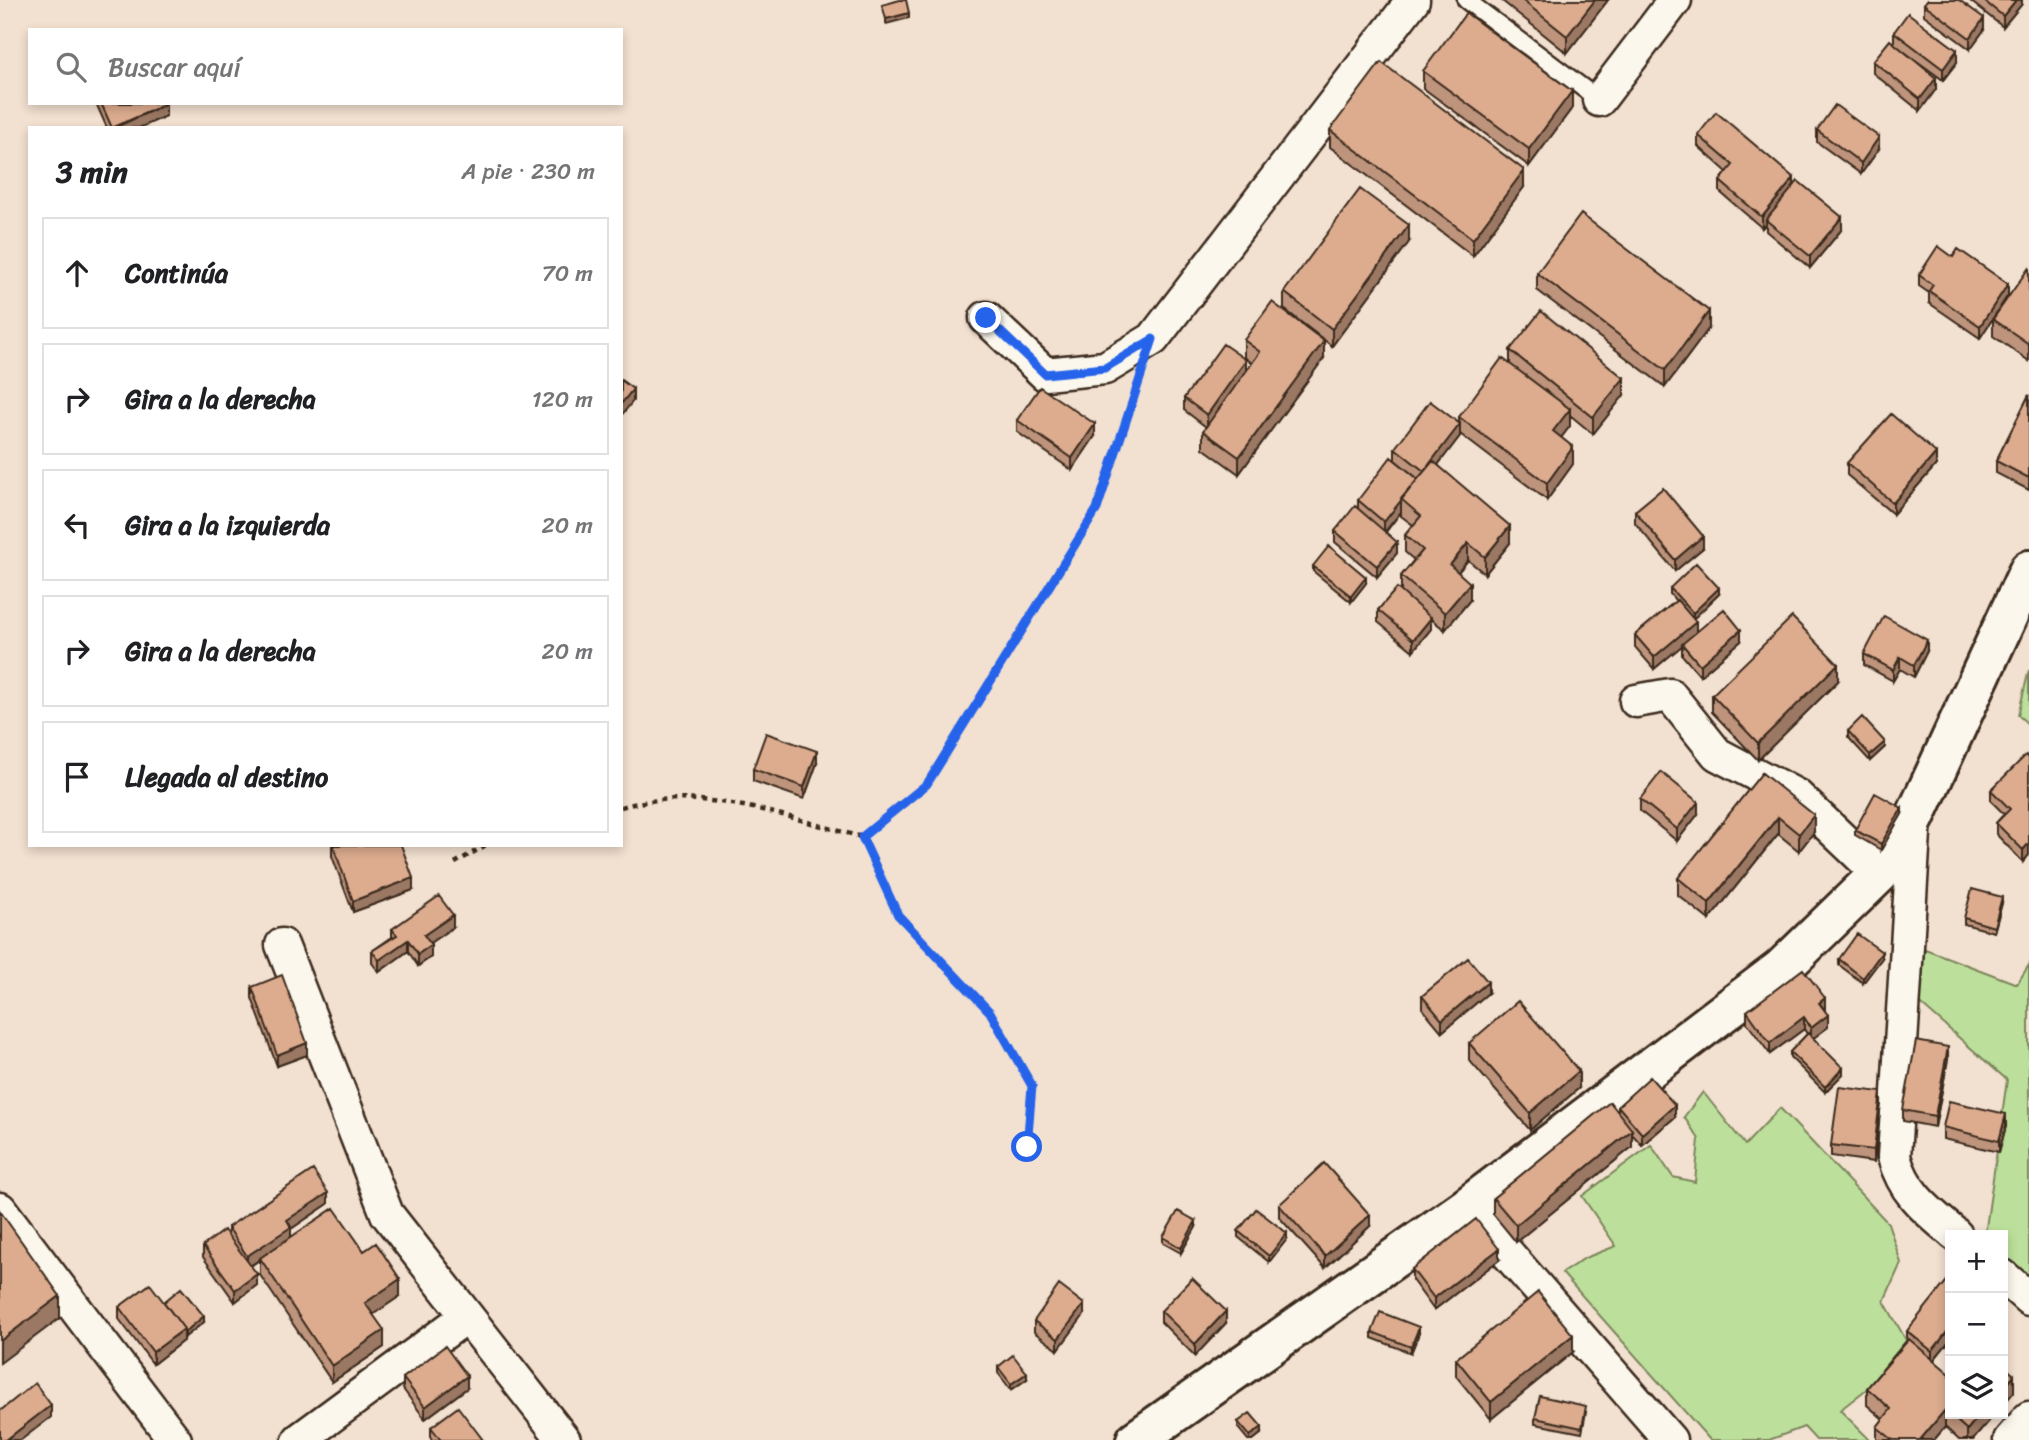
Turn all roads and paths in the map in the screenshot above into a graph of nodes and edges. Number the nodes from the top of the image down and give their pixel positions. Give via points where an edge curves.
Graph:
1 (1413, 0) edge
2 (1466, 0) edge
3 (1675, 0) edge
4 (1599, 100) joint
5 (986, 318) dead end
6 (1153, 339) junction
7 (2029, 570) edge
8 (1636, 701) dead end
9 (623, 806) edge
10 (1915, 817) junction
11 (862, 837) junction
12 (483, 847) edge
13 (455, 863) dead end
14 (1879, 874) junction
15 (282, 945) dead end
16 (1027, 1147) dead end
17 (1467, 1207) junction
18 (0, 1209) edge
19 (1950, 1230) edge
20 (2008, 1280) edge
21 (2029, 1299) edge
22 (467, 1316) junction
23 (2029, 1418) edge
24 (175, 1440) edge
25 (299, 1440) edge
26 (564, 1440) edge
27 (1136, 1440) edge
28 (1670, 1440) edge
29 (2010, 1440) edge

1 - 6 street
2 - 4 lane
3 - 4 street
5 - 6 street via 1045,374 1105,368
6 - 11 path via 1097,509 927,784
7 - 10 street
8 - 14 street via 1670,695 1717,754 1797,796
9 - 11 path via 638,802 722,801
10 - 14 street
10 - 19 street via 1894,1157 1913,1198
11 - 16 path via 898,915 990,1012 1032,1086
12 - 13 path
14 - 17 street via 1781,969
15 - 22 street via 387,1214
17 - 27 street
17 - 28 street
18 - 24 street
20 - 21 street
22 - 25 street
22 - 26 street
23 - 29 street

